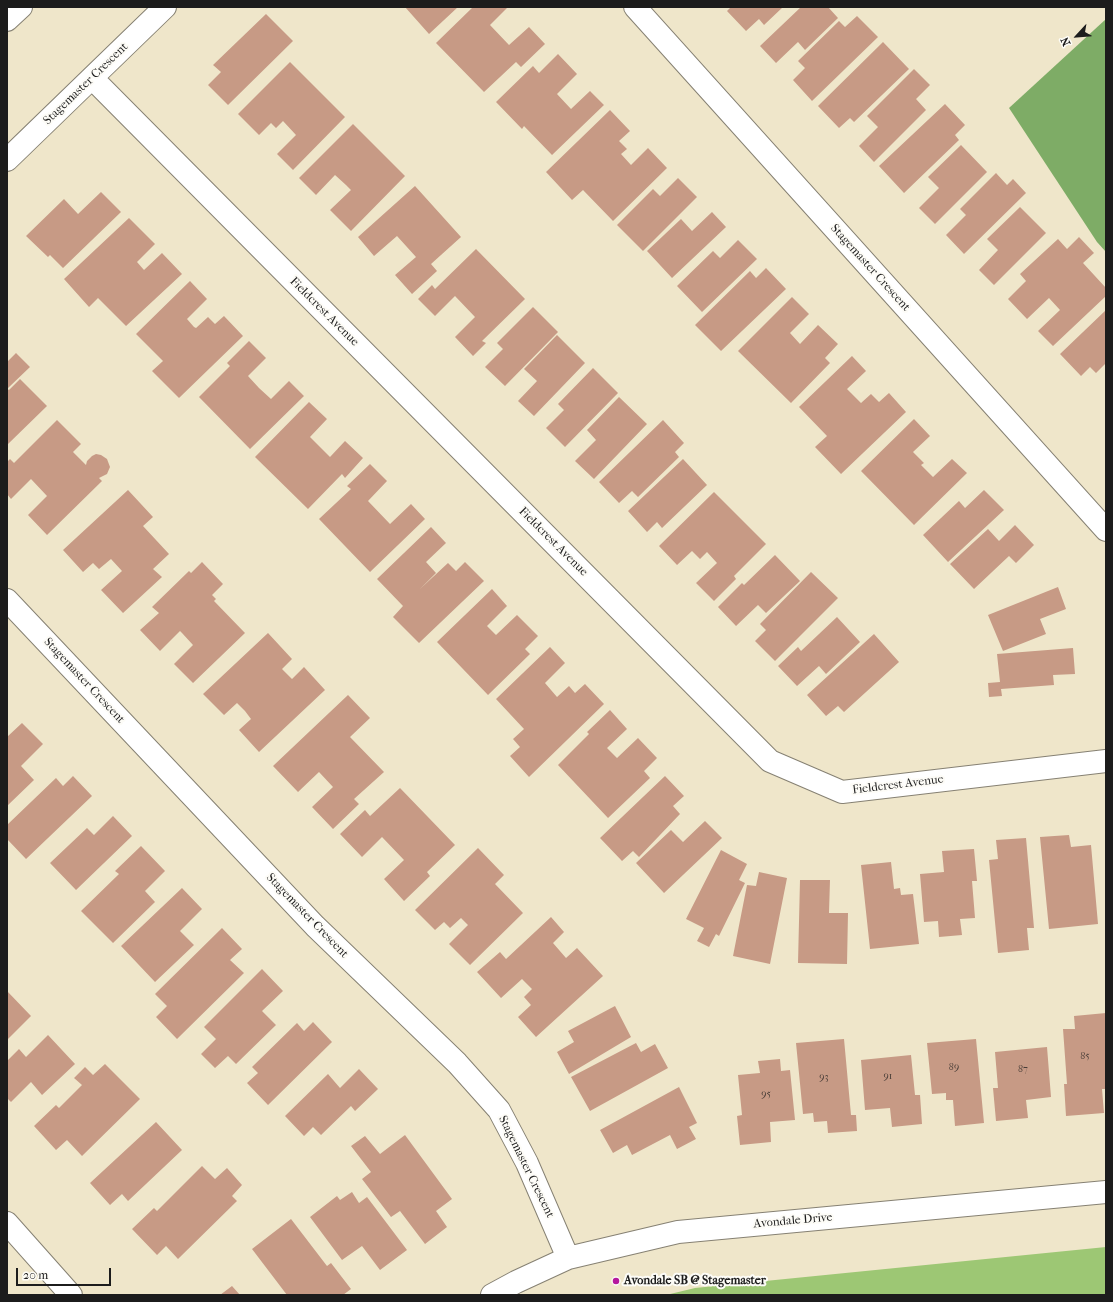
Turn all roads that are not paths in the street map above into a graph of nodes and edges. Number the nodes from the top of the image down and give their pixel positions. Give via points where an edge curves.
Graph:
1 (21, 7) edge
2 (165, 7) edge
3 (635, 7) edge
4 (7, 20) edge
5 (93, 78) junction
6 (7, 160) edge
7 (1106, 530) edge
8 (7, 600) edge
9 (1106, 761) edge
10 (1106, 1192) edge
11 (7, 1223) edge
12 (568, 1258) junction
13 (71, 1295) edge
14 (492, 1295) edge

1 - 4 street
2 - 5 street, Stagemaster Crescent
3 - 7 street, Stagemaster Crescent
5 - 6 street, Stagemaster Crescent
5 - 9 street, Fieldcrest Avenue via 770,761 842,792
8 - 12 street, Stagemaster Crescent via 316,926 457,1064 499,1110 527,1163
10 - 12 street, Avondale Drive via 678,1232
11 - 13 street
12 - 14 street, Avondale Drive

